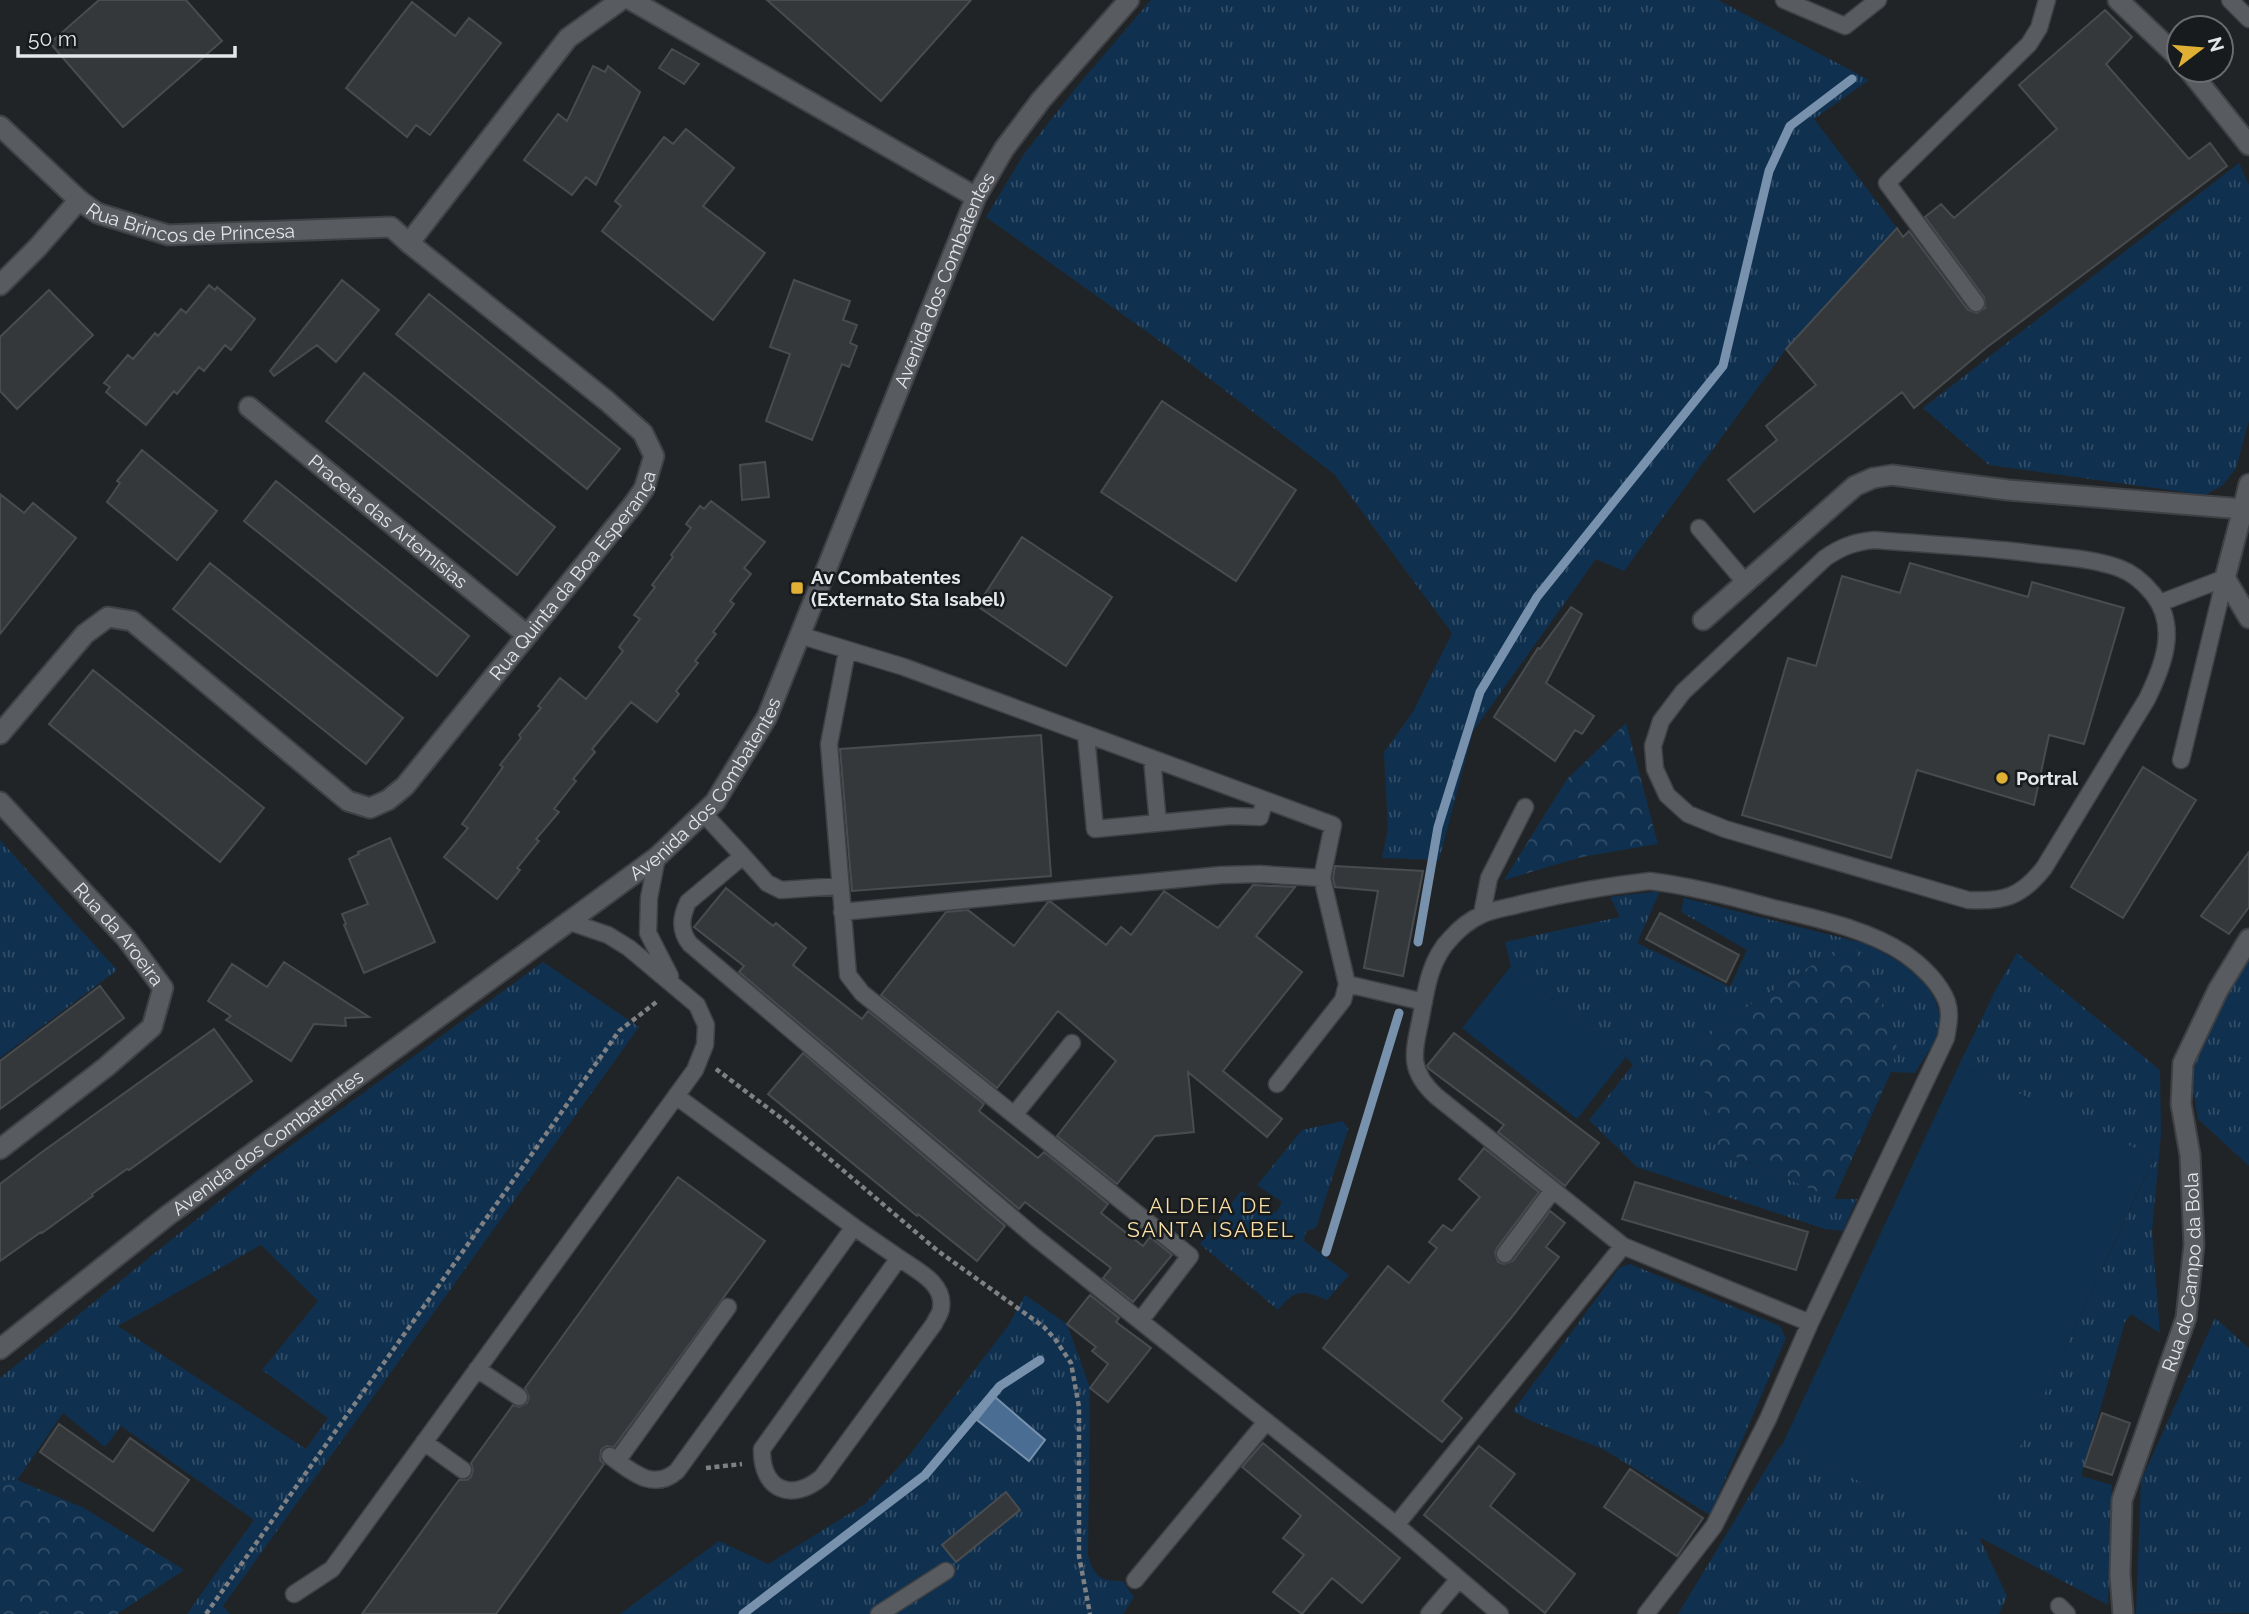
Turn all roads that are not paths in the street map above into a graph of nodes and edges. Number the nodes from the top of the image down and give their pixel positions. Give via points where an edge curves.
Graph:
1 (621, 0) edge
2 (631, 0) edge
3 (1129, 0) edge
4 (1784, 0) edge
5 (1878, 0) edge
6 (2047, 0) edge
7 (2118, 0) edge
8 (2230, 0) edge
9 (2249, 19) edge
10 (2165, 45) edge
11 (2200, 84) edge
12 (0, 126) edge
13 (2249, 145) edge
14 (976, 197) junction
15 (79, 200) junction
16 (409, 243) junction
17 (0, 285) edge
18 (1976, 303) dead end
19 (249, 407) dead end
20 (2249, 484) edge
21 (2246, 510) edge
22 (1699, 528) dead end
23 (2225, 578) junction
24 (1745, 582) junction
25 (2160, 603) junction
26 (2249, 618) edge
27 (1703, 620) dead end
28 (527, 635) junction
29 (799, 635) junction
30 (848, 651) junction
31 (0, 734) edge
32 (1087, 735) junction
33 (1153, 759) junction
34 (2181, 760) dead end
35 (1265, 800) junction
36 (0, 802) edge
37 (1525, 807) dead end
38 (703, 813) junction
39 (1158, 823) junction
40 (743, 856) junction
41 (657, 857) junction
42 (1322, 878) junction
43 (840, 886) junction
44 (842, 912) junction
45 (1482, 914) junction
46 (568, 921) junction
47 (2249, 939) edge
48 (1346, 984) junction
49 (677, 987) junction
50 (1424, 1002) junction
51 (1072, 1043) dead end
52 (1277, 1084) dead end
53 (676, 1096) junction
54 (1014, 1115) junction
55 (0, 1149) edge
56 (1553, 1190) junction
57 (854, 1227) junction
58 (1623, 1246) junction
59 (1505, 1254) dead end
60 (899, 1258) junction
61 (728, 1307) dead end
62 (1140, 1321) junction
63 (1810, 1323) junction
64 (0, 1349) edge
65 (477, 1369) junction
66 (519, 1397) dead end
67 (1266, 1422) junction
68 (424, 1442) junction
69 (463, 1470) dead end
70 (1396, 1525) junction
71 (946, 1571) dead end
72 (1459, 1579) junction
73 (1135, 1580) dead end
74 (294, 1594) dead end
75 (879, 1614) edge
76 (1429, 1614) edge
77 (1500, 1614) edge
78 (1646, 1614) edge
79 (2123, 1614) edge

1 - 16 street via 568,38
2 - 14 street
3 - 14 street, Avenida dos Combatentes via 1041,100
4 - 5 lane via 1845,26
6 - 18 lane via 2029,44 1887,183
7 - 10 street
8 - 9 lane
11 - 13 street
12 - 15 street, Rua Brincos de Princesa
14 - 29 street, Avenida dos Combatentes
15 - 16 street, Rua Brincos de Princesa via 97,213 168,235 390,227
15 - 17 street
16 - 28 street, Rua Quinta da Boa Esperança via 607,401 643,433 654,457 644,489 632,506
19 - 28 street, Praceta das Artemísias
20 - 21 street
21 - 23 street
21 - 24 street via 2008,490 1892,475 1855,486
22 - 24 lane
23 - 25 lane
23 - 26 street
23 - 34 lane
24 - 27 street
25 - 25 lane via 2143,581 2092,560 1874,540 1854,542 1825,558 1683,692 1661,721 1653,746 1655,769 1667,795 1688,814 1725,829 1968,900 2011,896 2031,885 2044,868 2147,699 2167,646
28 - 31 street, Rua Quinta da Boa Esperança via 405,786 370,808 348,801 132,621 108,617 85,634
29 - 30 lane
29 - 38 street, Avenida dos Combatentes via 766,717 715,802
30 - 32 lane
30 - 43 lane via 830,744
32 - 33 lane
32 - 39 lane via 1095,829
33 - 35 lane
33 - 39 lane
35 - 39 lane via 1259,817
35 - 42 lane via 1333,825
36 - 55 street, Rua da Aroeira via 126,938 163,988 152,1027
37 - 45 lane via 1489,878
38 - 40 lane
38 - 41 street, Avenida dos Combatentes
40 - 43 lane via 766,883 781,890
40 - 62 lane via 688,902 681,925 684,937
41 - 46 street, Avenida dos Combatentes
41 - 49 lane via 648,933
42 - 44 lane via 1221,875
42 - 48 lane
43 - 44 lane
44 - 54 lane via 846,963 854,984
45 - 50 lane via 1449,939 1430,974
45 - 63 lane via 1617,884 1683,885 1865,934 1905,953 1937,986 1950,1016 1946,1038
46 - 49 lane via 608,935
46 - 64 street, Avenida dos Combatentes via 167,1216
47 - 79 street, Rua do Campo da Bola via 2183,1063 2181,1104 2194,1245 2186,1318 2122,1500
48 - 50 lane
48 - 52 lane via 1343,1000
49 - 53 lane via 697,1004 706,1025 702,1058
50 - 56 lane via 1414,1064 1425,1086
51 - 54 lane
53 - 57 lane
53 - 65 lane
54 - 62 lane via 1190,1256
56 - 58 lane
56 - 59 lane
57 - 60 lane
57 - 61 lane via 677,1471 659,1481 644,1479 613,1459
58 - 63 lane
58 - 70 lane
60 - 60 lane via 762,1449 766,1474 776,1485 800,1491 822,1477 934,1324 941,1309 934,1282
62 - 67 lane
63 - 78 lane via 1769,1419 1714,1526
65 - 66 lane
65 - 68 lane
67 - 70 lane
67 - 73 lane
68 - 69 lane
68 - 74 lane via 332,1569
70 - 72 lane
71 - 75 lane
72 - 76 lane
72 - 77 lane

